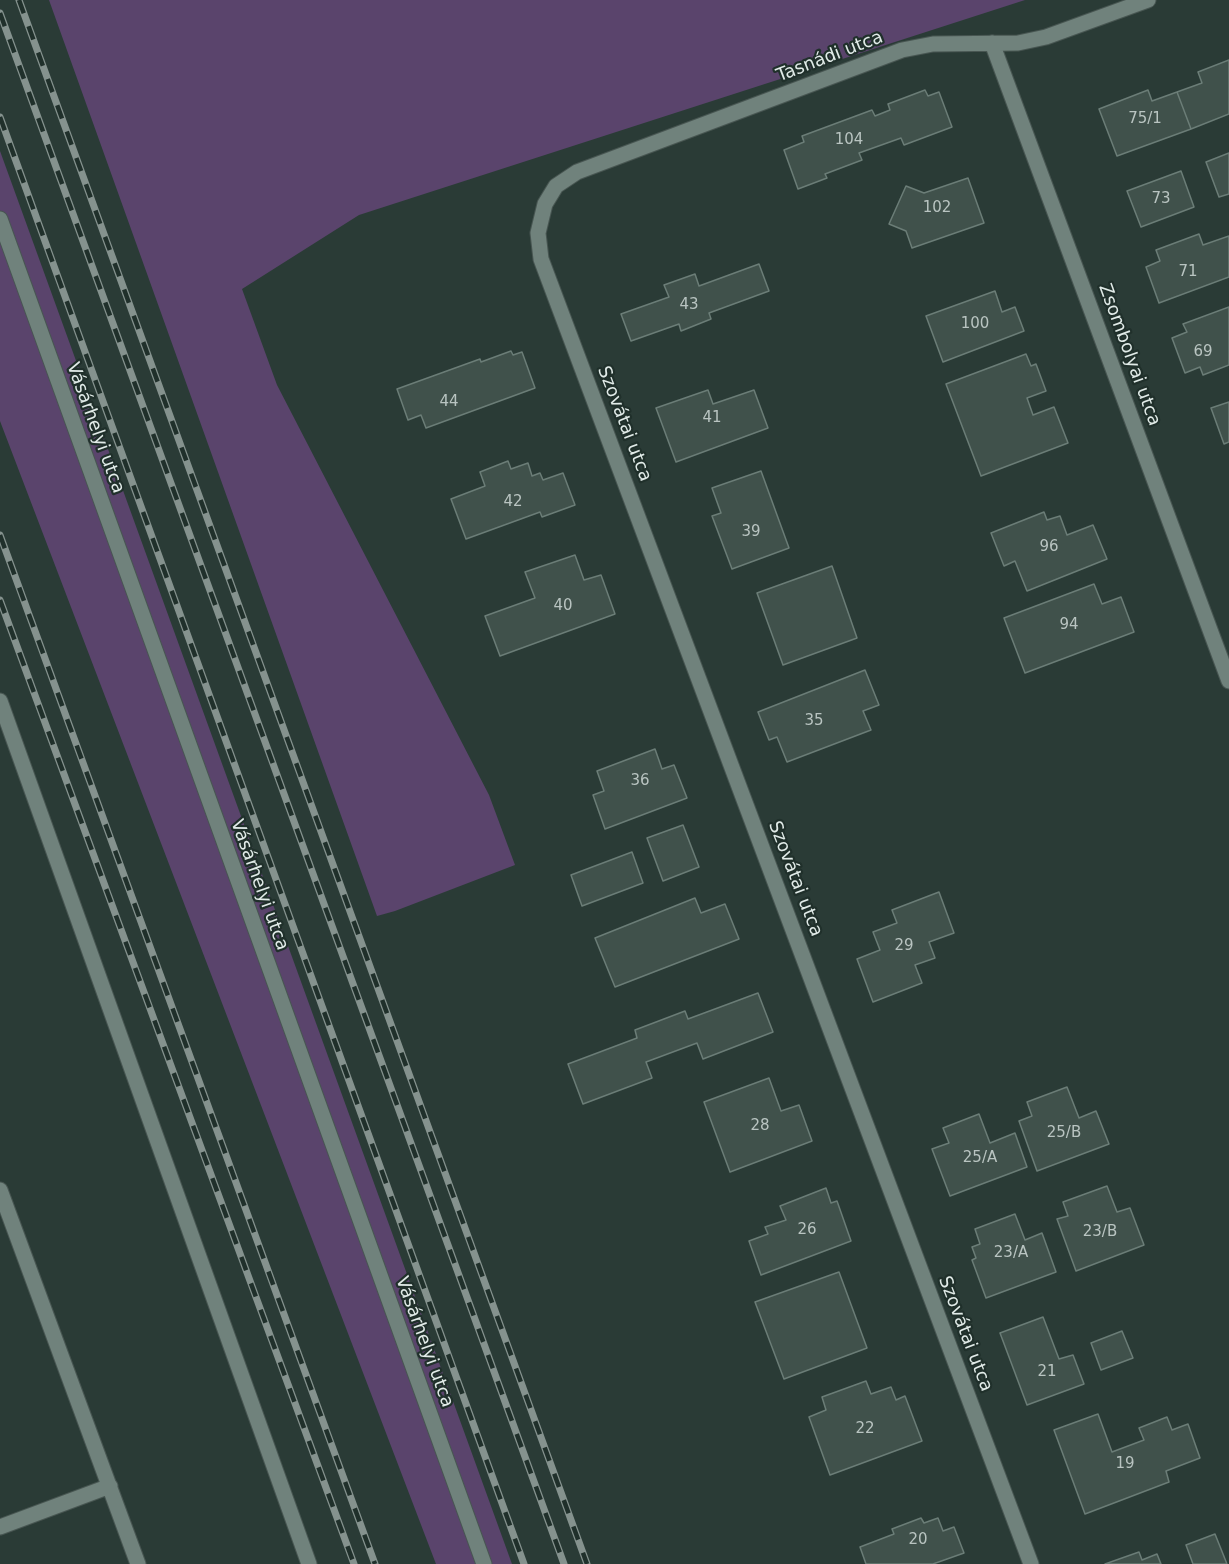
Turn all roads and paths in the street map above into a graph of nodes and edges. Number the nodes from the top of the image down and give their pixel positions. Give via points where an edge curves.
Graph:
1 (1148, 0) edge
2 (992, 44) junction
3 (545, 204) joint
4 (0, 219) edge
5 (1229, 681) edge
6 (0, 701) edge
7 (0, 1190) edge
8 (110, 1486) junction
9 (0, 1527) edge
10 (138, 1564) edge
11 (309, 1564) edge
12 (484, 1564) edge
13 (1031, 1564) edge

1 - 2 street, Tasnádi utca via 1046,37
2 - 3 street, Tasnádi utca via 933,44 902,50 578,172 556,186
2 - 5 street, Zsombolyai utca
3 - 13 street, Szovátai utca via 538,233 541,259
4 - 12 street, Vásárhelyi utca
6 - 11 street
7 - 8 street
8 - 9 street
8 - 10 street

